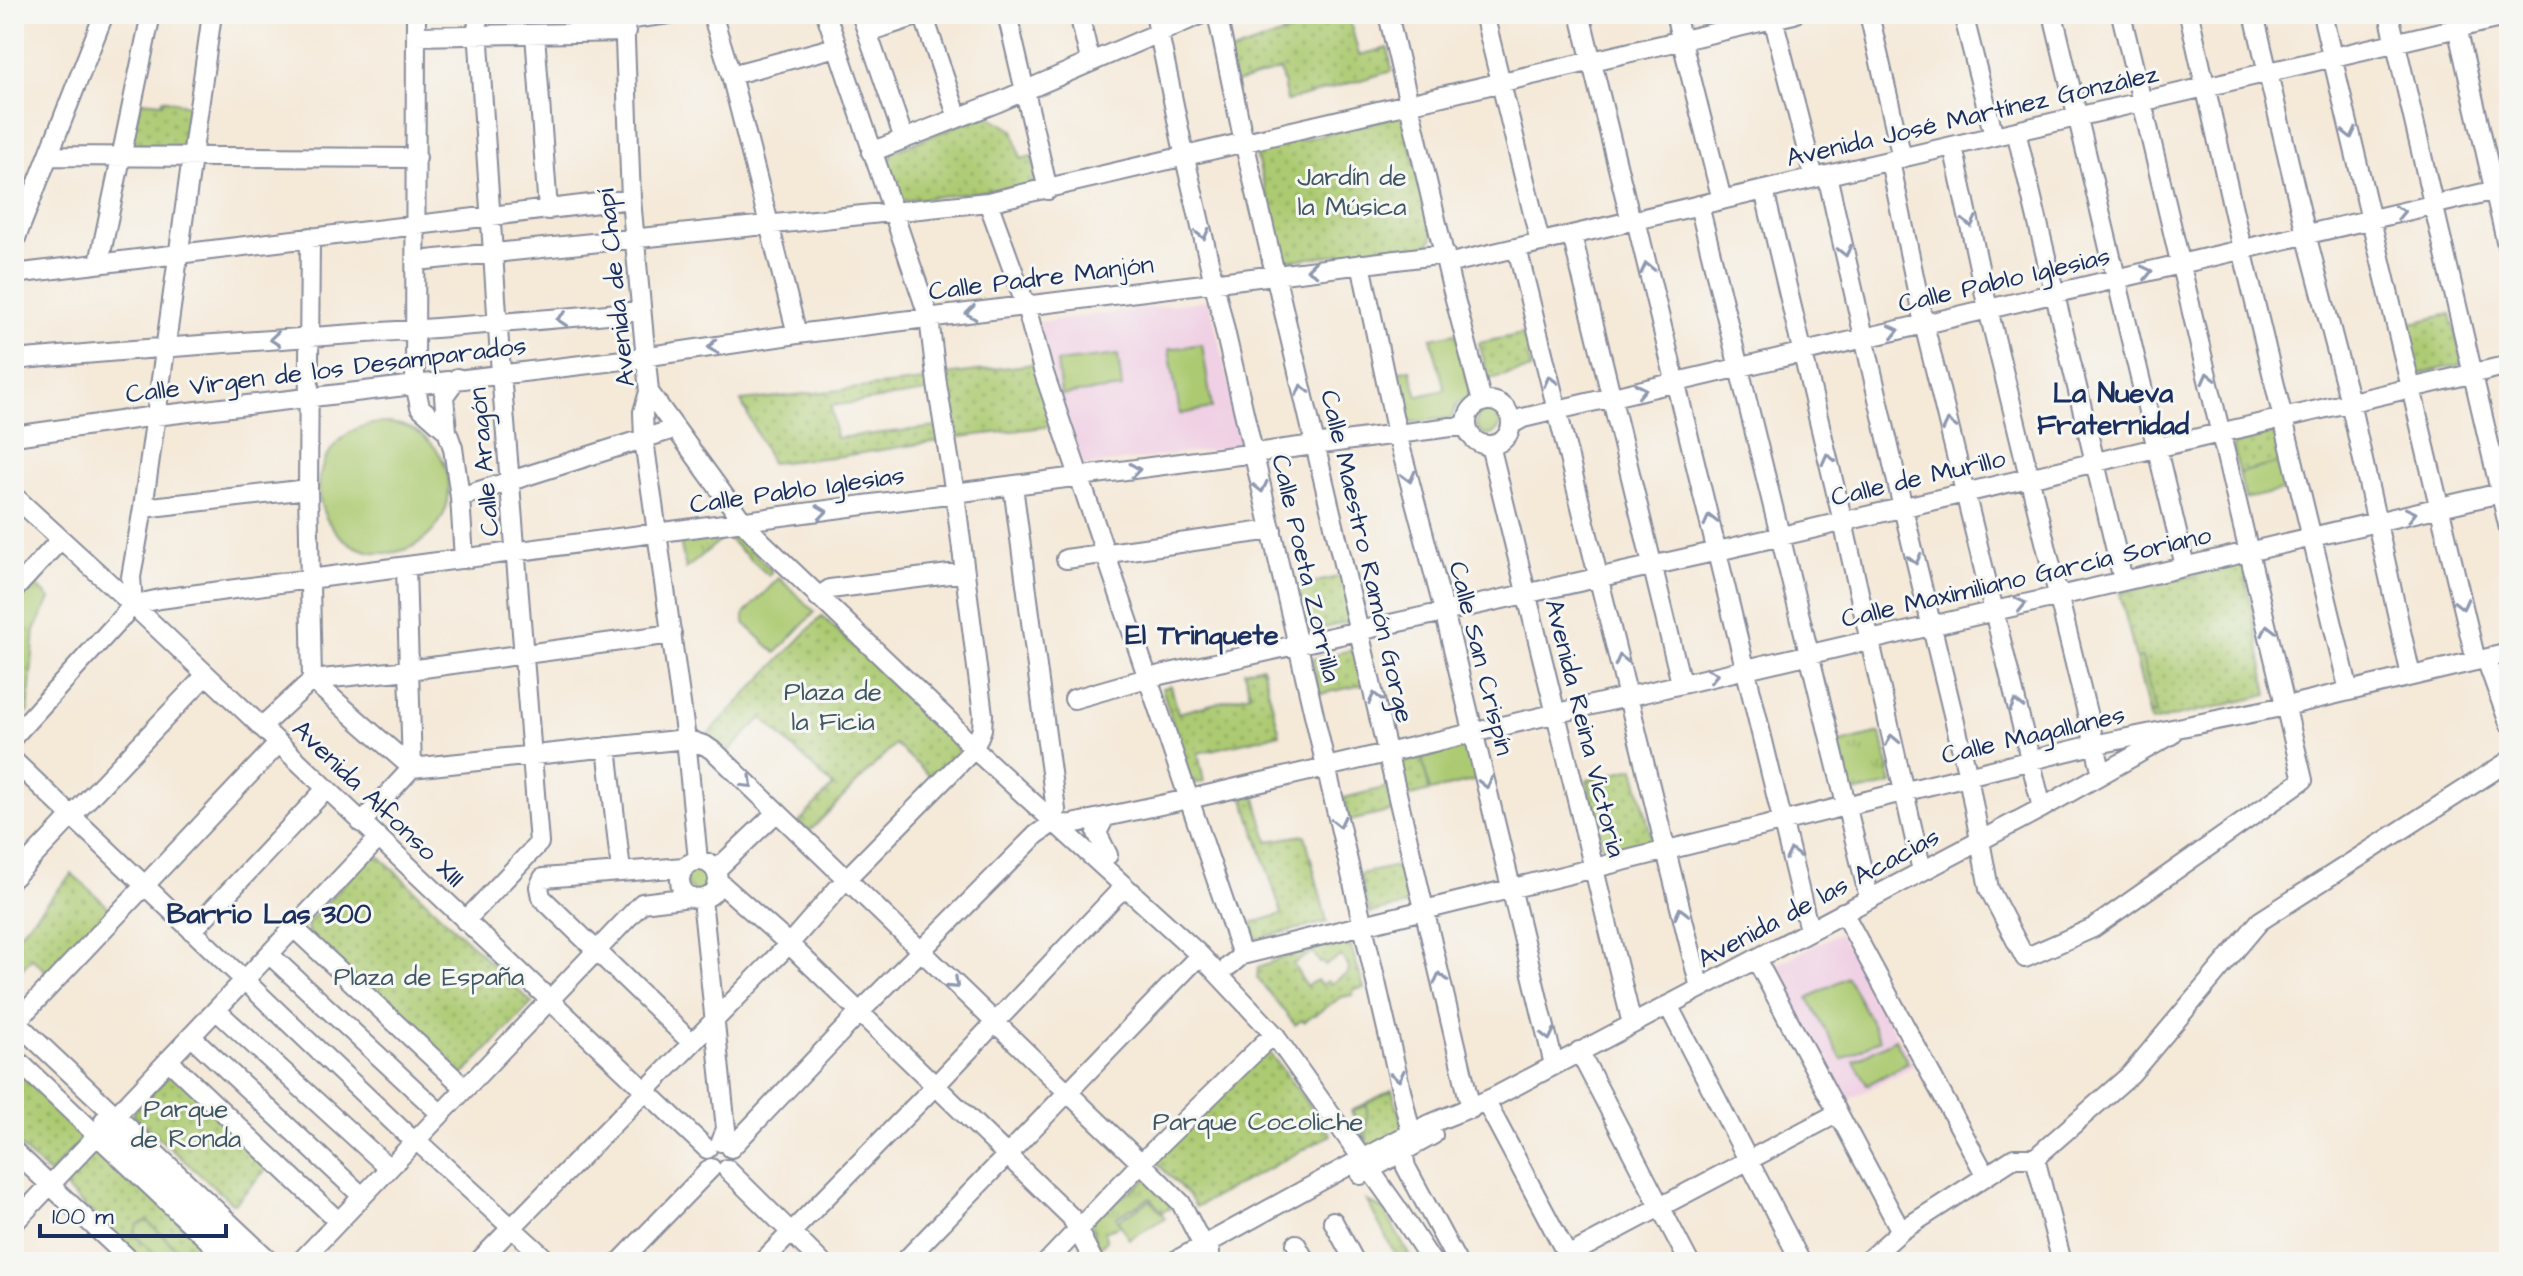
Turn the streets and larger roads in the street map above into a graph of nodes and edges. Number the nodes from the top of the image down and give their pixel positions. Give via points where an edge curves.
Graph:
1 (104, 14) edge
2 (151, 14) edge
3 (212, 14) edge
4 (416, 14) edge
5 (477, 14) edge
6 (669, 14) edge
7 (712, 14) edge
8 (826, 14) edge
9 (861, 14) edge
10 (923, 14) edge
11 (1007, 14) edge
12 (1079, 14) edge
13 (1202, 14) edge
14 (1217, 14) edge
15 (1388, 14) edge
16 (1484, 14) edge
17 (1580, 14) edge
18 (1675, 14) edge
19 (1794, 14) edge
20 (1869, 14) edge
21 (1963, 14) edge
22 (2053, 14) edge
23 (2121, 14) edge
24 (2189, 14) edge
25 (2254, 14) edge
26 (2322, 14) edge
27 (2389, 14) edge
28 (1773, 16) edge
29 (2509, 16) edge
30 (2456, 21) edge
31 (625, 22) edge
32 (1157, 22) edge
33 (868, 32) junction
34 (535, 34) junction
35 (478, 35) junction
36 (416, 36) junction
37 (1682, 40) junction
38 (2396, 43) junction
39 (836, 47) junction
40 (2332, 57) junction
41 (1090, 60) junction
42 (1592, 62) junction
43 (2267, 73) junction
44 (731, 75) junction
45 (1501, 83) junction
46 (2206, 87) junction
47 (1026, 89) junction
48 (2142, 102) junction
49 (1410, 105) junction
50 (2078, 117) junction
51 (958, 118) junction
52 (2016, 131) junction
53 (1994, 136) junction
54 (904, 139) junction
55 (1245, 144) junction
56 (1953, 146) junction
57 (871, 152) junction
58 (49, 156) junction
59 (120, 156) junction
60 (191, 156) junction
61 (417, 158) junction
62 (1185, 158) junction
63 (1896, 159) junction
64 (1820, 177) junction
65 (417, 179) junction
66 (2501, 189) edge
67 (1048, 190) junction
68 (1764, 190) junction
69 (631, 199) junction
70 (1722, 200) junction
71 (988, 202) junction
72 (1699, 205) junction
73 (2433, 205) junction
74 (548, 210) junction
75 (892, 213) junction
76 (491, 218) junction
77 (2371, 219) junction
78 (1633, 220) junction
79 (451, 221) junction
80 (417, 224) junction
81 (768, 226) junction
82 (2306, 234) junction
83 (1572, 235) junction
84 (310, 237) junction
85 (634, 240) junction
86 (1540, 242) junction
87 (14, 243) edge
88 (1517, 248) junction
89 (2242, 249) junction
90 (177, 254) junction
91 (493, 254) junction
92 (2509, 254) edge
93 (1446, 259) junction
94 (417, 261) junction
95 (99, 263) junction
96 (1361, 264) junction
97 (2180, 265) junction
98 (1275, 273) junction
99 (14, 274) edge
100 (2117, 279) junction
101 (1215, 281) junction
102 (2056, 293) junction
103 (1026, 306) junction
104 (1988, 309) junction
105 (640, 311) junction
106 (929, 318) junction
107 (1924, 324) junction
108 (498, 325) junction
109 (416, 330) junction
110 (797, 334) junction
111 (310, 336) junction
112 (1865, 338) junction
113 (164, 348) junction
114 (1802, 353) junction
115 (645, 357) junction
116 (14, 360) edge
117 (2509, 365) edge
118 (1740, 367) junction
119 (501, 373) junction
120 (2473, 374) junction
121 (457, 378) junction
122 (1675, 383) junction
123 (415, 384) junction
124 (2411, 388) junction
125 (649, 392) junction
126 (308, 397) junction
127 (1612, 397) junction
128 (1482, 402) junction
129 (2350, 402) junction
130 (1558, 410) junction
131 (155, 416) junction
132 (2283, 418) junction
133 (1512, 424) junction
134 (1467, 427) junction
135 (674, 429) junction
136 (447, 431) junction
137 (2222, 432) junction
138 (1397, 434) junction
139 (14, 436) edge
140 (644, 440) junction
141 (1316, 445) junction
142 (1490, 445) junction
143 (2157, 448) junction
144 (1254, 454) junction
145 (2095, 462) junction
146 (1079, 477) junction
147 (2029, 478) junction
148 (511, 481) junction
149 (1013, 486) junction
150 (308, 489) junction
151 (2504, 492) edge
152 (1965, 493) junction
153 (955, 494) junction
154 (14, 496) edge
155 (460, 497) junction
156 (2439, 507) junction
157 (143, 508) junction
158 (1903, 508) junction
159 (2377, 521) junction
160 (1843, 522) junction
161 (744, 523) junction
162 (2509, 529) edge
163 (1272, 530) junction
164 (656, 534) junction
165 (2312, 536) junction
166 (1780, 537) junction
167 (61, 539) junction
168 (1718, 551) junction
169 (2249, 551) junction
170 (517, 552) junction
171 (1105, 555) junction
172 (464, 559) junction
173 (1066, 559) dead end
174 (1654, 565) junction
175 (2185, 566) junction
176 (406, 568) junction
177 (965, 572) junction
178 (1600, 577) junction
179 (310, 580) junction
180 (2123, 580) junction
181 (14, 590) edge
182 (1525, 595) junction
183 (2058, 595) junction
184 (818, 597) junction
185 (133, 605) junction
186 (1444, 611) junction
187 (1992, 611) junction
188 (1932, 625) junction
189 (1360, 630) junction
190 (672, 634) junction
191 (1870, 639) junction
192 (1299, 644) junction
193 (1809, 653) junction
194 (2509, 653) edge
195 (525, 654) junction
196 (2481, 660) junction
197 (1746, 668) junction
198 (409, 670) junction
199 (206, 675) junction
200 (2411, 676) junction
201 (1147, 678) junction
202 (312, 680) junction
203 (1681, 683) junction
204 (2349, 691) junction
205 (1629, 695) junction
206 (1074, 699) dead end
207 (2286, 706) junction
208 (1555, 712) junction
209 (2509, 723) edge
210 (2188, 726) junction
211 (261, 727) junction
212 (1474, 732) junction
213 (14, 736) edge
214 (686, 739) junction
215 (278, 744) junction
216 (2093, 745) junction
217 (976, 746) junction
218 (607, 747) junction
219 (1387, 752) junction
220 (532, 755) junction
221 (14, 761) edge
222 (2030, 761) junction
223 (2509, 761) edge
224 (1328, 766) junction
225 (412, 768) junction
226 (2102, 774) junction
227 (1968, 776) junction
228 (326, 789) junction
229 (1903, 792) junction
230 (1190, 799) junction
231 (1845, 806) junction
232 (2042, 808) junction
233 (777, 812) junction
234 (72, 817) junction
235 (1105, 817) junction
236 (1061, 819) junction
237 (1784, 821) junction
238 (361, 823) junction
239 (378, 839) junction
240 (1981, 840) junction
241 (1665, 851) junction
242 (528, 854) junction
243 (1108, 855) junction
244 (691, 864) junction
245 (1595, 869) junction
246 (621, 871) junction
247 (1922, 871) junction
248 (717, 876) junction
249 (14, 877) edge
250 (543, 878) junction
251 (846, 879) junction
252 (146, 887) junction
253 (1513, 888) junction
254 (1132, 892) junction
255 (696, 898) junction
256 (1869, 898) junction
257 (1424, 910) junction
258 (1843, 912) junction
259 (465, 921) junction
260 (1363, 925) junction
261 (294, 928) junction
262 (1809, 930) junction
263 (192, 931) junction
264 (789, 944) junction
265 (596, 950) junction
266 (920, 952) junction
267 (269, 954) junction
268 (1200, 955) junction
269 (1756, 959) junction
270 (1235, 960) junction
271 (244, 980) junction
272 (1700, 988) junction
273 (549, 1000) junction
274 (1668, 1005) junction
275 (216, 1010) junction
276 (860, 1012) junction
277 (713, 1021) junction
278 (995, 1023) junction
279 (1632, 1024) junction
280 (15, 1026) edge
281 (1275, 1034) junction
282 (191, 1036) junction
283 (691, 1042) junction
284 (1579, 1051) junction
285 (14, 1057) edge
286 (168, 1060) junction
287 (1554, 1065) junction
288 (935, 1086) junction
289 (465, 1088) junction
290 (645, 1091) junction
291 (1066, 1093) junction
292 (1478, 1105) junction
293 (441, 1114) junction
294 (1836, 1114) junction
295 (107, 1125) junction
296 (1411, 1133) junction
297 (416, 1140) junction
298 (720, 1146) junction
299 (14, 1151) edge
300 (1403, 1152) junction
301 (1006, 1154) junction
302 (2035, 1158) junction
303 (1749, 1160) junction
304 (1141, 1163) junction
305 (1366, 1165) junction
306 (389, 1168) junction
307 (719, 1169) junction
308 (1986, 1176) junction
309 (50, 1185) junction
310 (362, 1196) junction
311 (1660, 1207) junction
312 (338, 1221) junction
313 (1333, 1221) dead end
314 (14, 1223) edge
315 (513, 1228) junction
316 (1077, 1231) junction
317 (1901, 1231) junction
318 (791, 1233) junction
319 (1296, 1244) dead end
320 (1204, 1254) edge
321 (1565, 1260) edge
322 (132, 1262) edge
323 (231, 1262) edge
324 (250, 1262) edge
325 (271, 1262) edge
326 (300, 1262) edge
327 (478, 1262) edge
328 (549, 1262) edge
329 (620, 1262) edge
330 (762, 1262) edge
331 (821, 1262) edge
332 (904, 1262) edge
333 (1047, 1262) edge
334 (1094, 1262) edge
335 (1173, 1262) edge
336 (1306, 1262) edge
337 (1355, 1262) edge
338 (1432, 1262) edge
339 (1457, 1262) edge
340 (1689, 1262) edge
341 (1801, 1262) edge
342 (1866, 1262) edge
343 (2062, 1262) edge

1 - 58 street
2 - 59 street
3 - 60 street
4 - 36 street
5 - 35 street, Calle Aragón
6 - 31 street
7 - 44 street
8 - 39 street
9 - 33 street
10 - 33 street
10 - 51 street
11 - 47 street
12 - 41 street
13 - 32 street
14 - 55 street, Calle Maestro Ramón Gorge
15 - 49 street
16 - 45 street
17 - 42 street
18 - 37 street
19 - 28 street
20 - 63 street
21 - 53 street
22 - 50 street
23 - 48 street
24 - 46 street
25 - 43 street
26 - 40 street
27 - 38 street
28 - 37 street
28 - 64 street
29 - 30 street, Avenida José Martínez González
30 - 38 street, Avenida José Martínez González
30 - 66 street
31 - 34 street
31 - 69 street, Avenida de Chapí
32 - 41 street
32 - 62 street, Calle Poeta Zorrilla
33 - 54 street
34 - 35 street
34 - 74 street
35 - 36 street
35 - 76 street, Calle Aragón
36 - 61 street
37 - 42 street
37 - 70 street
38 - 40 street, Avenida José Martínez González
38 - 73 street
39 - 44 street
39 - 57 street
40 - 43 street, Avenida José Martínez González
40 -> 77 street
41 - 47 street
42 - 45 street
42 - 78 street
43 - 46 street, Avenida José Martínez González
43 - 82 street
44 - 81 street
45 - 49 street
45 - 86 street
46 - 48 street, Avenida José Martínez González
46 - 89 street
47 - 51 street
47 - 67 street
48 - 50 street, Avenida José Martínez González
48 - 97 street
49 - 55 street
49 - 93 street
50 - 52 street, Avenida José Martínez González
50 - 100 street
51 - 54 street
52 - 53 street, Avenida José Martínez González
52 - 102 street
53 - 56 street, Avenida José Martínez González
54 - 57 street
55 - 62 street
55 - 98 street, Calle Maestro Ramón Gorge
56 - 63 street, Avenida José Martínez González
56 -> 104 street
57 - 75 street
58 - 59 street
58 - 87 street
59 - 60 street
59 - 95 street
60 - 61 street
60 - 90 street
61 - 65 street
62 - 67 street
62 -> 101 street, Calle Poeta Zorrilla
63 - 64 street, Avenida José Martínez González
63 - 107 street
64 - 68 street, Avenida José Martínez González
64 -> 112 street
65 - 79 street via 425,206
65 - 80 street
66 - 73 street, Calle Pablo Iglesias
66 - 92 street
67 - 71 street
68 - 70 street, Avenida José Martínez González
68 - 114 street
69 - 74 street
69 - 85 street, Avenida de Chapí
70 - 72 street, Avenida José Martínez González
71 - 75 street
71 - 103 street
72 - 78 street, Avenida José Martínez González
72 - 118 street
77 -> 73 street, Calle Pablo Iglesias
73 - 120 street
74 - 76 street
75 - 81 street
75 - 106 street
76 - 79 street
76 - 91 street, Calle Aragón
77 - 82 street, Calle Pablo Iglesias
77 - 124 street
78 - 83 street, Avenida José Martínez González
122 -> 78 street
79 - 80 street
80 - 84 street
80 - 94 street
81 - 85 street
81 - 110 street
82 - 89 street, Calle Pablo Iglesias
82 - 129 street
83 - 86 street, Avenida José Martínez González
83 - 127 street
84 - 90 street
84 - 111 street
85 - 91 street
85 - 105 street, Avenida de Chapí
86 - 88 street, Avenida José Martínez González
88 - 93 street, Avenida José Martínez González
130 -> 88 street
89 - 97 street, Calle Pablo Iglesias
89 - 132 street
90 - 95 street
90 - 113 street
91 - 94 street
91 - 108 street, Calle Aragón
93 - 96 street, Calle Padre Manjón
93 - 128 street
94 - 109 street
95 - 99 street
96 -> 98 street, Calle Padre Manjón
96 - 138 street, Calle San Crispín
100 -> 97 street, Calle Pablo Iglesias
137 -> 97 street
98 - 101 street, Calle Padre Manjón
141 -> 98 street, Calle Maestro Ramón Gorge
100 - 102 street, Calle Pablo Iglesias
100 - 143 street
101 - 103 street, Calle Padre Manjón
101 - 144 street, Calle Poeta Zorrilla
102 - 104 street, Calle Pablo Iglesias
102 - 145 street
103 -> 106 street, Calle Padre Manjón
103 - 146 street
104 - 107 street, Calle Pablo Iglesias
104 - 147 street
105 -> 108 street
105 - 115 street, Avenida de Chapí
106 - 110 street, Calle Padre Manjón
106 - 153 street
112 -> 107 street, Calle Pablo Iglesias
152 -> 107 street
108 - 109 street
108 - 119 street, Calle Aragón
109 - 111 street
109 - 123 street
110 -> 115 street, Calle Padre Manjón
111 -> 113 street
111 - 126 street
112 - 114 street, Calle Pablo Iglesias
112 - 158 street
113 - 116 street
113 - 131 street
114 - 118 street, Calle Pablo Iglesias
160 -> 114 street
115 - 119 street, Calle Virgen de los Desamparados
115 - 125 street, Avenida de Chapí
117 - 120 street, Calle de Murillo
118 - 122 street, Calle Pablo Iglesias
118 - 166 street
119 - 121 street, Calle Virgen de los Desamparados
119 - 148 street, Calle Aragón
120 - 124 street, Calle de Murillo
120 - 151 street
121 - 123 street, Calle Virgen de los Desamparados
121 - 136 street via 444,396
127 -> 122 street, Calle Pablo Iglesias
168 -> 122 street
123 - 126 street, Calle Virgen de los Desamparados
123 - 136 street via 420,407
124 - 129 street, Calle de Murillo
124 - 156 street
125 - 135 street, Avenida de Chapí
125 - 140 street
126 - 131 street, Calle Virgen de los Desamparados
126 - 150 street
127 - 130 street, Calle Pablo Iglesias
127 - 174 street
128 - 133 street via 1503,405
128 - 134 street via 1469,413
129 - 132 street, Calle de Murillo
129 - 159 street
130 - 133 street, Calle Pablo Iglesias
130 - 178 street
131 - 139 street, Calle Virgen de los Desamparados
131 - 157 street
132 - 137 street, Calle de Murillo
132 - 165 street
133 - 142 street via 1507,436
134 - 138 street, Calle Pablo Iglesias
134 - 142 street via 1478,442
135 - 140 street
135 - 161 street, Avenida de Chapí
136 - 155 street
137 - 143 street, Calle de Murillo
137 - 169 street
138 - 141 street, Calle Pablo Iglesias
138 -> 186 street, Calle San Crispín
140 - 148 street
140 - 164 street
141 - 144 street, Calle Pablo Iglesias
141 - 189 street, Calle Maestro Ramón Gorge
142 - 182 street, Avenida Reina Victoria
143 - 145 street, Calle de Murillo
143 - 175 street
146 -> 144 street, Calle Pablo Iglesias
144 -> 163 street, Calle Poeta Zorrilla
145 - 147 street, Calle de Murillo
145 - 180 street
146 - 149 street, Calle Pablo Iglesias
146 - 171 street
147 - 152 street, Calle de Murillo
147 - 183 street
148 - 155 street
148 - 170 street, Calle Aragón
149 - 153 street, Calle Pablo Iglesias
149 - 236 street
150 - 157 street
150 - 179 street
151 - 156 street, Calle Maximiliano García Soriano
151 - 162 street
152 - 158 street, Calle de Murillo
152 - 187 street
161 -> 153 street, Calle Pablo Iglesias
153 - 177 street
154 - 167 street, Avenida Alfonso XIII
155 - 172 street
159 -> 156 street, Calle Maximiliano García Soriano
156 -> 196 street
157 - 185 street via 131,577
158 - 160 street, Calle de Murillo
158 -> 188 street
159 - 165 street, Calle Maximiliano García Soriano
159 - 200 street
160 - 166 street, Calle de Murillo
160 - 191 street
161 - 164 street, Calle Pablo Iglesias
161 - 184 street, Avenida de Chapí
163 - 171 street
163 - 192 street, Calle Poeta Zorrilla
164 - 170 street, Calle Pablo Iglesias
164 - 190 street
165 - 169 street, Calle Maximiliano García Soriano
165 - 204 street
166 - 168 street, Calle de Murillo
166 - 193 street
167 - 181 street
167 - 185 street, Avenida Alfonso XIII
168 - 174 street, Calle de Murillo
168 - 197 street
169 - 175 street, Calle Maximiliano García Soriano
207 -> 169 street
170 - 172 street, Calle Pablo Iglesias
170 - 195 street, Calle Aragón
171 - 173 street
171 - 201 street
172 - 176 street, Calle Pablo Iglesias
174 - 178 street, Calle de Murillo
174 - 203 street
175 - 180 street, Calle Maximiliano García Soriano
176 - 179 street, Calle Pablo Iglesias
176 - 198 street
177 - 184 street via 830,589
177 - 217 street via 983,715
178 - 182 street, Calle de Murillo
205 -> 178 street
179 - 185 street, Calle Pablo Iglesias
179 - 202 street
180 - 183 street, Calle Maximiliano García Soriano
182 - 186 street, Calle de Murillo
182 - 208 street, Avenida Reina Victoria
187 -> 183 street, Calle Maximiliano García Soriano
183 - 216 street
184 - 217 street, Avenida de Chapí
185 - 199 street, Avenida Alfonso XIII
185 - 213 street
186 - 189 street, Calle de Murillo
186 - 212 street, Calle San Crispín
187 - 188 street, Calle Maximiliano García Soriano
222 -> 187 street
188 - 191 street, Calle Maximiliano García Soriano
188 - 227 street
189 - 192 street, Calle de Murillo
219 -> 189 street, Calle Maestro Ramón Gorge
190 - 195 street
190 - 214 street
191 - 193 street, Calle Maximiliano García Soriano
229 -> 191 street
192 - 201 street, Calle de Murillo
192 - 224 street, Calle Poeta Zorrilla
193 - 197 street, Calle Maximiliano García Soriano
193 - 231 street
194 - 196 street, Calle Magallanes
195 - 198 street
195 - 220 street, Calle Aragón
196 - 200 street, Calle Magallanes
196 - 209 street
203 -> 197 street, Calle Maximiliano García Soriano
197 - 237 street
198 - 202 street
198 - 225 street
199 - 211 street, Avenida Alfonso XIII
199 - 234 street
200 - 204 street, Calle Magallanes
201 - 206 street, Calle de Murillo
201 - 230 street
202 - 211 street
202 - 225 street
203 - 205 street, Calle Maximiliano García Soriano
204 - 207 street, Calle Magallanes
205 - 208 street, Calle Maximiliano García Soriano
205 - 241 street
207 - 210 street, Calle Magallanes
207 - 240 street via 2303,780 2093,928 2025,958 1989,889
208 - 212 street, Calle Maximiliano García Soriano
208 - 245 street, Avenida Reina Victoria
210 - 216 street, Calle Magallanes
210 - 226 street, Avenida de las Acacias
211 - 215 street, Avenida Alfonso XIII
212 - 219 street, Calle Maximiliano García Soriano
212 -> 253 street, Calle San Crispín
214 - 218 street
214 -> 233 street via 716,753
214 - 244 street
215 - 228 street, Avenida Alfonso XIII
215 - 252 street
216 - 222 street, Calle Magallanes
216 - 226 street
217 - 236 street, Avenida de Chapí
217 - 251 street
218 - 220 street
218 - 246 street
219 - 224 street, Calle Maximiliano García Soriano
219 - 257 street, Calle Maestro Ramón Gorge
220 - 225 street
220 - 242 street, Calle Aragón via 539,843
221 - 234 street
222 - 227 street, Calle Magallanes
222 - 232 street
223 - 302 street via 2260,921 2131,1074
224 - 230 street, Calle Maximiliano García Soriano
224 -> 260 street, Calle Poeta Zorrilla
225 - 238 street
226 - 232 street, Avenida de las Acacias
227 - 229 street, Calle Magallanes
227 - 240 street
228 - 238 street, Avenida Alfonso XIII
228 - 263 street
229 - 231 street, Calle Magallanes
229 - 247 street
230 - 235 street, Calle Maximiliano García Soriano
230 - 270 street
231 - 237 street, Calle Magallanes
231 - 256 street
232 - 240 street, Avenida de las Acacias
233 - 248 street
233 - 251 street
234 - 249 street
234 - 252 street
235 - 236 street, Calle Maximiliano García Soriano
235 - 243 street via 1097,833
236 - 243 street, Avenida de Chapí
236 - 254 street, Avenida de Chapí
236 - 266 street via 1044,828
237 - 241 street, Calle Magallanes
262 -> 237 street
238 - 239 street, Avenida Alfonso XIII
239 - 259 street, Avenida Alfonso XIII
239 - 261 street
240 - 247 street, Avenida de las Acacias
241 - 245 street, Calle Magallanes
272 -> 241 street
242 - 250 street via 540,864
242 - 259 street, Calle Aragón
243 - 270 street, Avenida de Chapí
244 - 246 street
244 - 248 street via 707,862
244 - 255 street via 680,883
245 - 253 street, Calle Magallanes
245 - 279 street, Avenida Reina Victoria
246 - 250 street
247 - 256 street, Avenida de las Acacias
248 - 255 street via 713,893
248 - 264 street
250 - 265 street via 541,897
251 - 264 street
251 - 266 street
252 - 263 street
252 - 280 street
253 - 257 street, Calle Magallanes
253 -> 287 street, Calle San Crispín
254 - 268 street, Avenida de Chapí
254 - 278 street via 1121,891
255 - 265 street via 646,901
255 - 277 street
256 - 258 street, Avenida de las Acacias
257 - 260 street, Calle Magallanes
292 -> 257 street, Calle Maestro Ramón Gorge
258 - 262 street, Avenida de las Acacias
258 - 308 street
259 - 273 street, Avenida Alfonso XIII
260 - 270 street, Calle Magallanes
260 -> 296 street, Calle Poeta Zorrilla
261 - 267 street
261 - 289 street
262 - 269 street, Avenida de las Acacias
263 - 271 street
264 - 276 street
264 - 277 street
265 - 273 street
265 - 283 street
266 - 276 street
266 -> 278 street
267 - 271 street
267 - 293 street
268 - 281 street, Avenida de Chapí
268 - 291 street
269 - 272 street, Avenida de las Acacias
269 - 294 street
270 - 281 street, Avenida de Chapí
271 - 275 street
271 - 297 street
272 - 274 street, Avenida de las Acacias
273 - 289 street
273 - 290 street, Avenida Alfonso XIII
274 - 279 street, Avenida de las Acacias
274 - 303 street
275 - 282 street
275 - 306 street
276 - 288 street
276 - 298 street
277 - 283 street
277 - 298 street via 726,1129
278 - 288 street
278 - 291 street
279 - 284 street, Avenida de las Acacias
280 - 295 street
281 - 304 street
281 - 305 street, Avenida de Chapí
282 - 286 street
282 - 310 street
283 - 290 street
284 - 287 street, Avenida de las Acacias
284 - 311 street
285 - 295 street
286 - 295 street
286 - 312 street
287 - 292 street, Avenida de las Acacias
288 - 301 street
288 - 318 street
289 - 293 street
290 - 298 street, Avenida Alfonso XIII
290 - 315 street
291 - 301 street
291 - 304 street
292 - 296 street, Avenida de las Acacias
292 - 300 street, Avenida de las Acacias via 1463,1120
292 - 321 street, Calle Maestro Ramón Gorge
293 - 297 street
294 - 303 street
294 - 317 street
295 - 309 street
295 - 323 street
295 - 324 street
295 - 325 street
296 - 305 street, Avenida de las Acacias
297 - 306 street
297 - 315 street
298 - 307 street via 706,1161
298 - 307 street via 733,1162
299 - 309 street
300 - 305 street, Avenida de las Acacias
300 - 339 street
301 - 316 street via 1071,1217
301 - 332 street
302 - 308 street via 2014,1158
302 - 343 street
303 - 311 street
303 - 341 street
304 - 316 street
304 - 320 street via 1181,1203
305 - 320 street
305 - 338 street, Avenida de Chapí
306 - 310 street
307 - 318 street
307 - 329 street
308 - 317 street
309 - 314 street
309 - 322 street
310 - 312 street
311 - 321 street
311 - 340 street
312 - 326 street
313 - 337 street
315 - 327 street
315 - 328 street
316 - 333 street
316 - 334 street
317 - 342 street
318 - 330 street
318 - 331 street
319 - 336 street
320 - 335 street

